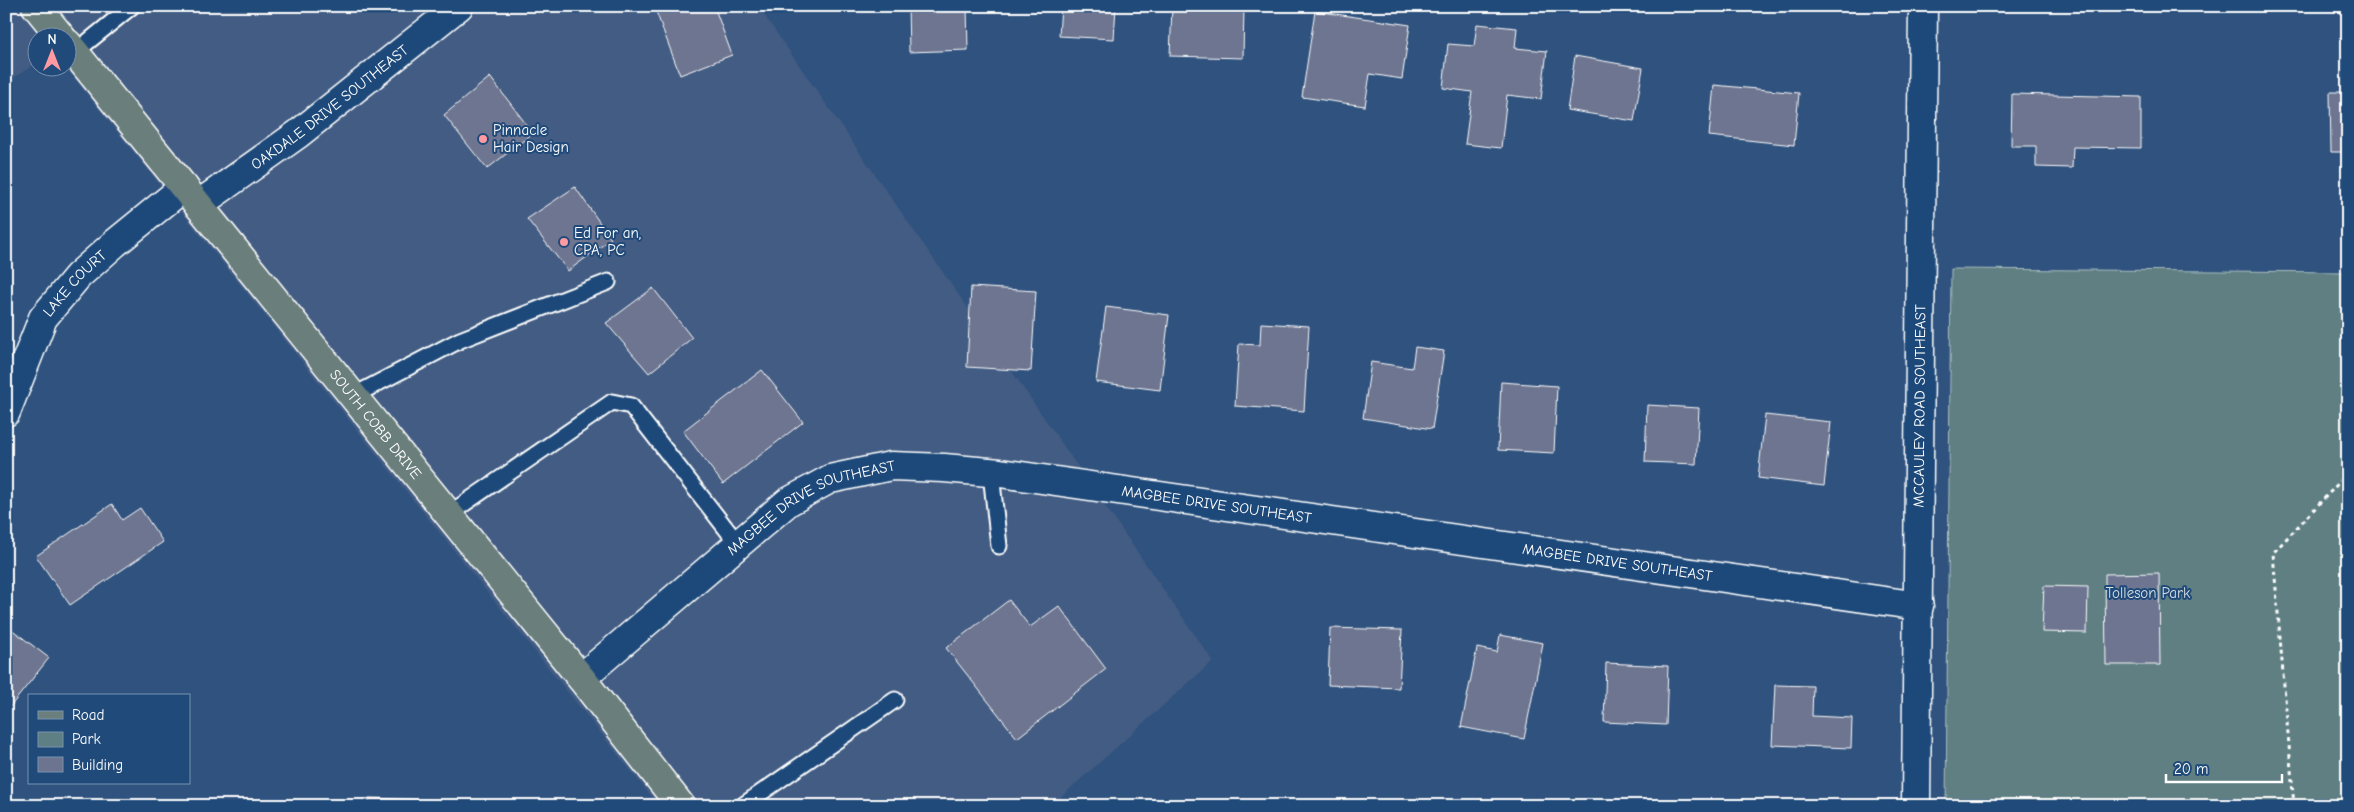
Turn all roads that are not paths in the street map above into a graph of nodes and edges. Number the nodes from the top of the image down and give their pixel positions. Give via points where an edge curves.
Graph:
1 (36, 6) edge
2 (132, 6) edge
3 (459, 6) edge
4 (1923, 6) edge
5 (54, 28) edge
6 (78, 39) edge
7 (78, 57) edge
8 (191, 196) junction
9 (608, 282) dead end
10 (353, 396) junction
11 (6, 412) edge
12 (991, 473) junction
13 (449, 514) junction
14 (738, 544) junction
15 (999, 546) dead end
16 (1918, 606) junction
17 (581, 678) junction
18 (895, 700) dead end
19 (681, 806) edge
20 (742, 806) edge
21 (1916, 806) edge

1 - 5 main road, SOUTH COBB DRIVE
2 - 6 lane
3 - 8 street, OAKDALE DRIVE SOUTHEAST via 298,134
4 - 16 street, MCCAULEY ROAD SOUTHEAST
7 - 8 main road, SOUTH COBB DRIVE
8 - 10 main road, SOUTH COBB DRIVE
8 - 11 street, LAKE COURT via 114,244 78,276 43,318
9 - 10 lane via 460,340
10 - 13 main road, SOUTH COBB DRIVE
12 - 14 street, MAGBEE DRIVE SOUTHEAST via 891,466 830,479 788,502
12 - 15 lane
12 - 16 street, MAGBEE DRIVE SOUTHEAST
13 - 14 lane via 612,402 631,406
13 - 17 main road, SOUTH COBB DRIVE
14 - 17 street, MAGBEE DRIVE SOUTHEAST
16 - 21 street, MCCAULEY ROAD SOUTHEAST
17 - 19 main road, SOUTH COBB DRIVE
18 - 20 lane

